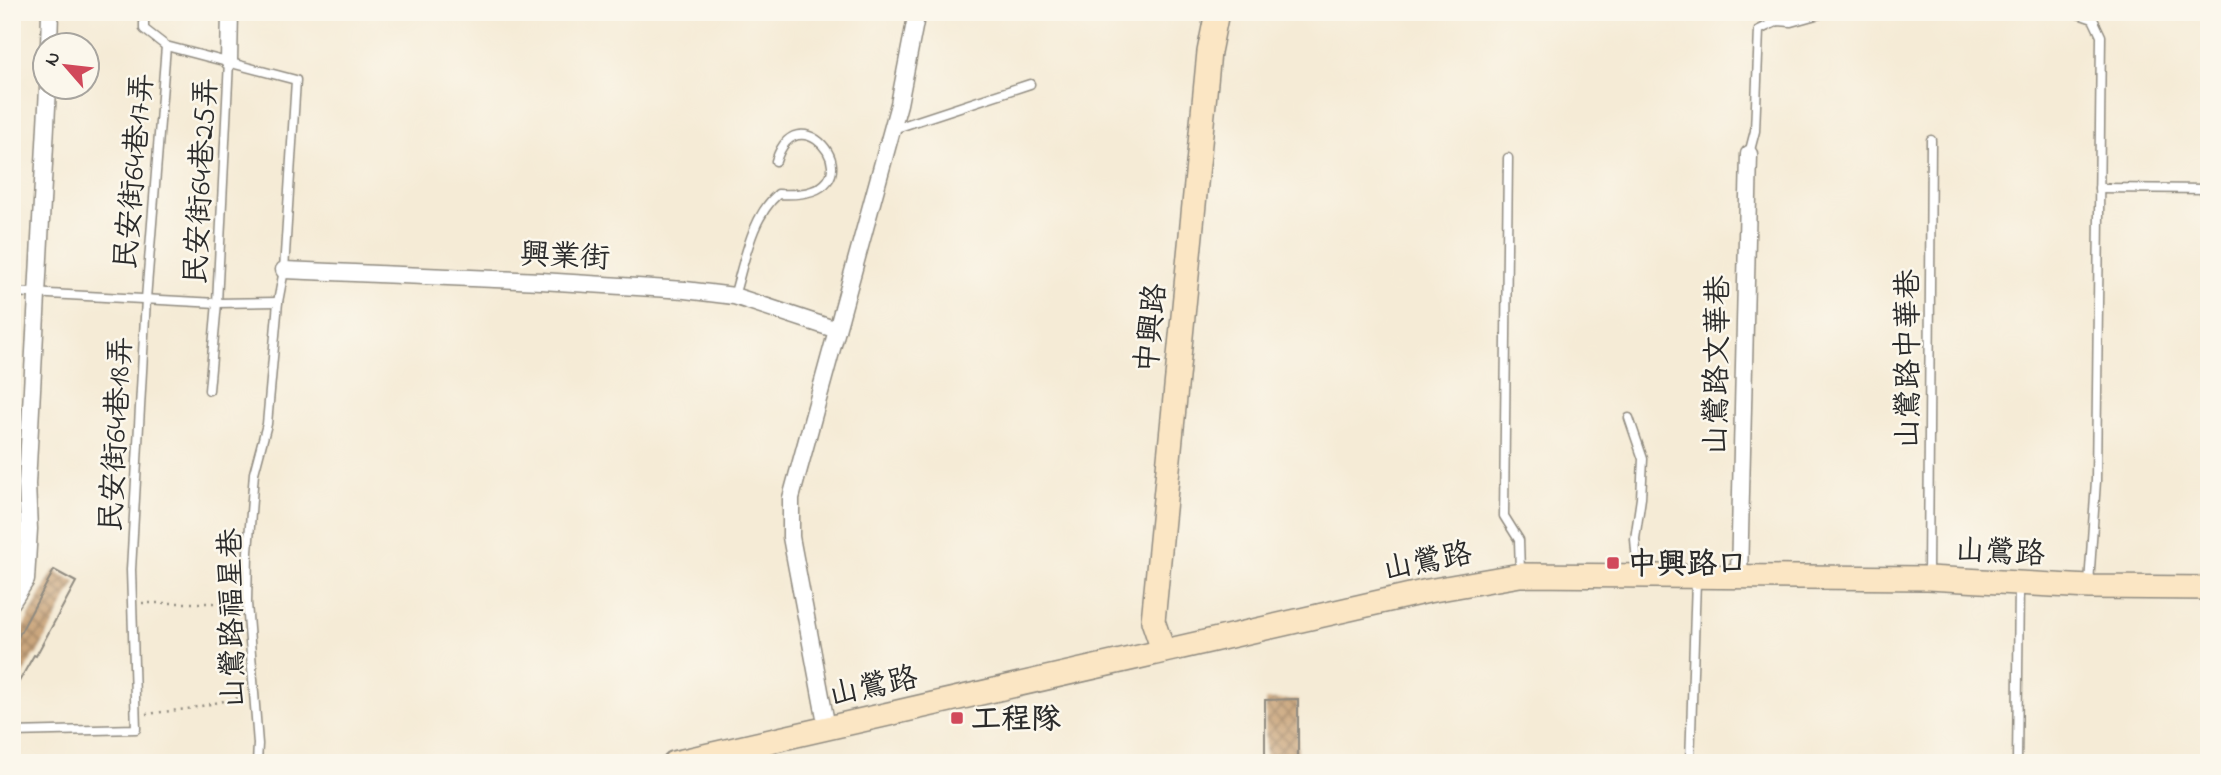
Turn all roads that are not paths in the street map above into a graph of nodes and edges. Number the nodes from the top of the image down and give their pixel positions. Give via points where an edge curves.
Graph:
1 (50, 12) edge
2 (144, 12) edge
3 (230, 12) edge
4 (917, 12) edge
5 (1217, 12) edge
6 (1741, 12) edge
7 (1827, 12) edge
8 (2073, 12) edge
9 (1778, 20) junction
10 (49, 32) edge
11 (166, 46) junction
12 (229, 61) junction
13 (1030, 85) dead end
14 (47, 102) edge
15 (890, 130) junction
16 (1931, 140) dead end
17 (1749, 154) joint
18 (1508, 158) dead end
19 (776, 161) dead end
20 (2099, 188) junction
21 (2209, 189) edge
22 (284, 270) junction
23 (12, 292) edge
24 (37, 294) junction
25 (734, 296) junction
26 (146, 299) junction
27 (278, 302) junction
28 (217, 303) junction
29 (837, 330) junction
30 (209, 390) dead end
31 (1629, 418) dead end
32 (20, 484) edge
33 (1520, 575) junction
34 (1638, 577) junction
35 (1696, 577) junction
36 (1739, 577) junction
37 (1928, 578) junction
38 (2019, 584) junction
39 (2089, 587) junction
40 (2209, 588) edge
41 (12, 602) edge
42 (1163, 650) junction
43 (827, 728) junction
44 (12, 732) edge
45 (257, 763) edge
46 (674, 763) edge
47 (1690, 763) edge
48 (2017, 763) edge

1 - 10 street
2 - 11 lane via 144,29
3 - 12 street
4 - 15 street
5 - 42 street, 中興路 via 1209,52 1153,621
6 - 9 lane
7 - 9 lane via 1791,22
8 - 20 lane via 2093,19 2101,36
9 - 17 lane via 1759,30 1755,131
11 - 12 lane
11 - 26 lane, 民安街64巷17弄
12 - 22 lane, 山鶯路福星巷 via 296,80
12 - 28 lane, 民安街64巷25弄
13 - 15 lane
14 - 24 street
15 - 29 street
16 - 37 lane, 山鶯路中華巷
17 - 36 street, 山鶯路文華巷
18 - 33 lane via 1504,516 1520,540
19 - 25 lane via 795,136 805,135 828,149 833,164 818,190 778,194 766,203
20 - 21 lane
20 - 39 lane via 2096,481
22 - 25 street, 興業街 via 541,281
22 - 27 lane, 山鶯路福星巷
23 - 24 lane
24 - 26 lane
24 - 32 street
25 - 29 street, 興業街
26 - 28 lane
26 - 44 lane, 民安街64巷18弄 via 131,570 136,729
27 - 28 lane
27 - 45 lane, 山鶯路福星巷 via 267,424 254,473 248,552
28 - 30 lane, 民安街64巷25弄
29 - 43 street via 791,498 791,537
31 - 34 lane via 1643,459 1635,539
32 - 41 street via 29,529 26,580
33 - 34 street, 山鶯路
33 - 42 street, 山鶯路
34 - 35 street, 山鶯路
35 - 36 street, 山鶯路
35 - 47 lane
36 - 37 street, 山鶯路
37 - 38 street, 山鶯路
38 - 39 street, 山鶯路
38 - 48 lane
39 - 40 street, 山鶯路
42 - 43 street, 山鶯路
43 - 46 street, 山鶯路

